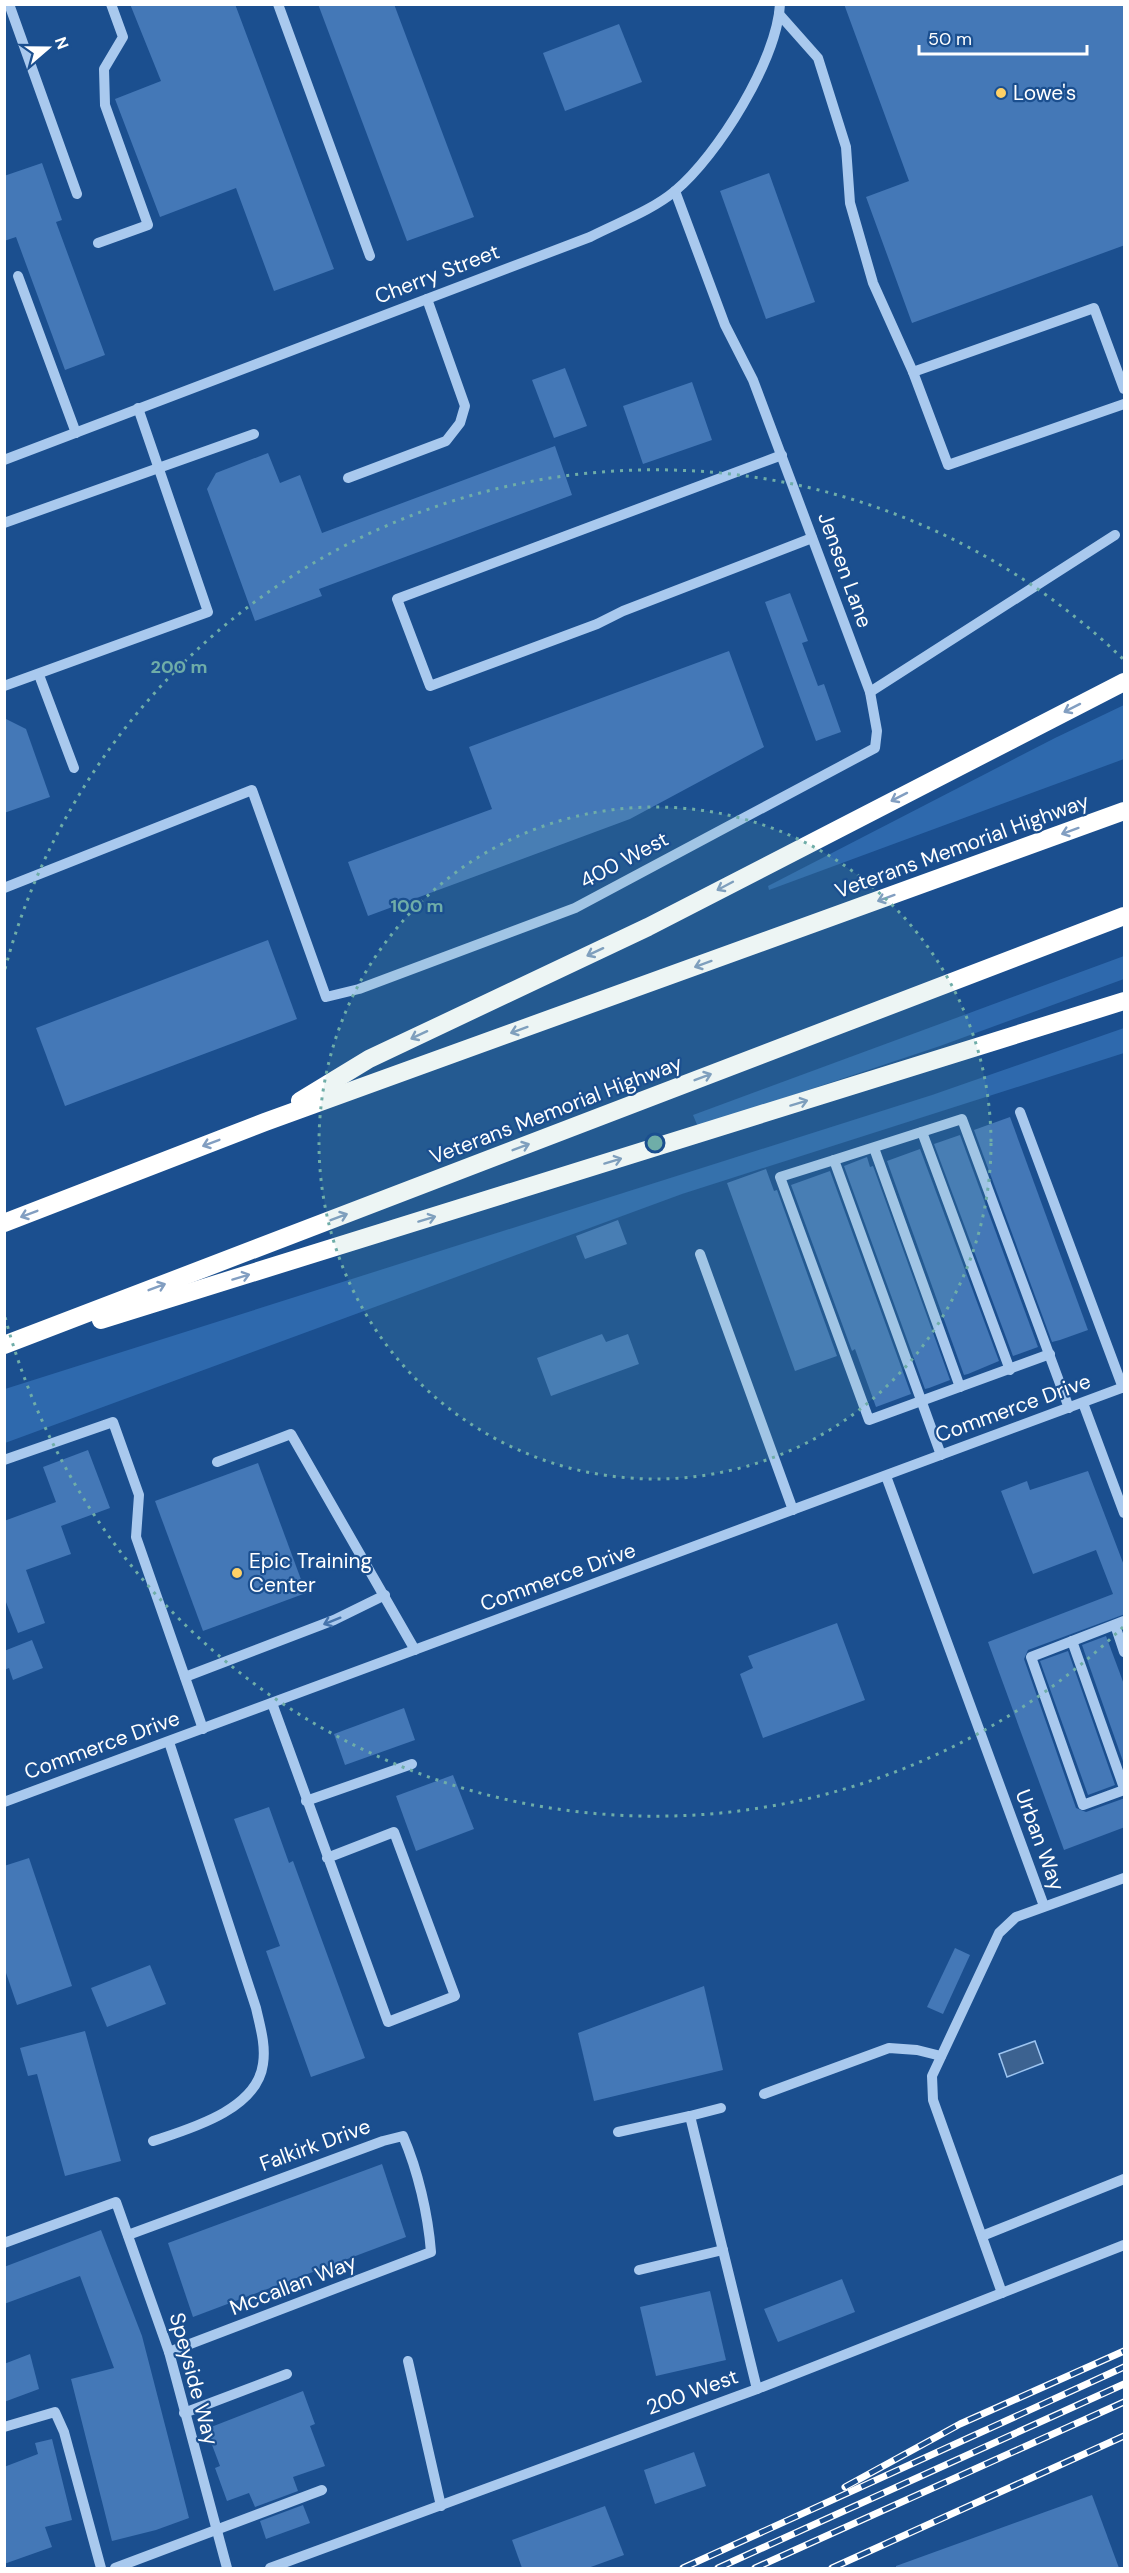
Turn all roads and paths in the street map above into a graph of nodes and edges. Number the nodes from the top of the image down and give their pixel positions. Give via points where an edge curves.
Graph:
1 (9, 4) edge
2 (111, 4) edge
3 (279, 4) edge
4 (780, 9) edge
5 (675, 191) junction
6 (77, 194) dead end
7 (98, 243) dead end
8 (370, 256) dead end
9 (18, 276) dead end
10 (427, 298) junction
11 (913, 372) junction
12 (1125, 389) edge
13 (1125, 404) edge
14 (138, 408) junction
15 (76, 432) junction
16 (254, 434) dead end
17 (782, 455) junction
18 (4, 460) edge
19 (159, 468) junction
20 (348, 478) dead end
21 (4, 523) edge
22 (1115, 535) dead end
23 (812, 538) junction
24 (39, 675) junction
25 (1125, 682) edge
26 (4, 686) edge
27 (870, 692) junction
28 (74, 768) dead end
29 (1125, 811) edge
30 (4, 888) edge
31 (1125, 916) edge
32 (1125, 1001) edge
33 (1020, 1112) dead end
34 (265, 1122) junction
35 (922, 1132) junction
36 (874, 1148) junction
37 (834, 1160) junction
38 (4, 1223) edge
39 (700, 1254) dead end
40 (4, 1345) edge
41 (4, 1350) edge
42 (1050, 1354) junction
43 (1010, 1370) junction
44 (960, 1387) junction
45 (1124, 1388) edge
46 (921, 1401) junction
47 (1083, 1403) junction
48 (1069, 1408) junction
49 (941, 1455) junction
50 (4, 1460) edge
51 (217, 1462) dead end
52 (886, 1476) junction
53 (793, 1510) junction
54 (1125, 1513) edge
55 (385, 1595) junction
56 (1120, 1623) edge
57 (1072, 1641) junction
58 (415, 1650) junction
59 (1125, 1652) edge
60 (185, 1677) junction
61 (272, 1703) junction
62 (203, 1729) junction
63 (169, 1742) junction
64 (412, 1764) dead end
65 (1125, 1789) edge
66 (306, 1801) junction
67 (4, 1802) edge
68 (327, 1858) junction
69 (1125, 1878) edge
70 (1044, 1906) junction
71 (941, 2056) junction
72 (764, 2094) dead end
73 (721, 2108) dead end
74 (690, 2116) junction
75 (618, 2132) dead end
76 (153, 2141) dead end
77 (1125, 2179) edge
78 (128, 2235) junction
79 (982, 2236) junction
80 (4, 2243) edge
81 (1125, 2245) edge
82 (723, 2250) junction
83 (431, 2252) joint
84 (639, 2270) dead end
85 (1002, 2293) junction
86 (169, 2352) junction
87 (408, 2361) dead end
88 (287, 2374) dead end
89 (757, 2389) junction
90 (184, 2413) junction
91 (4, 2427) edge
92 (322, 2490) dead end
93 (441, 2506) junction
94 (215, 2530) junction
95 (101, 2568) edge
96 (115, 2568) edge
97 (227, 2568) edge
98 (270, 2568) edge

1 - 6 street
2 - 7 street via 123,37 104,69 105,105 148,225
3 - 8 street
4 - 5 street, Cherry Street via 766,56 741,109 705,159
4 - 11 street via 818,58 846,147 850,203 873,283
5 - 10 street, Cherry Street via 590,237
5 - 17 street, Jensen Lane via 725,325 753,380
9 - 15 street
10 - 14 street, Cherry Street
10 - 20 street via 465,406 460,423 446,441
11 - 12 street via 1094,308
11 - 13 street via 948,465
14 - 15 street, Cherry Street
14 - 19 street
15 - 18 street, Cherry Street
16 - 19 street
17 - 23 street, Jensen Lane
17 - 23 street via 397,599 430,686
19 - 21 street
19 - 24 street via 208,612
22 - 27 street
23 - 27 street, Jensen Lane
24 - 26 street
24 - 28 street
25 -> 34 highway via 648,927 369,1059
27 - 30 street, 400 West via 877,730 875,748 826,776 575,908 359,989 326,997 252,790
29 -> 34 highway, Veterans Memorial Highway
40 -> 31 highway, Veterans Memorial Highway
41 -> 32 highway
33 - 45 street
34 -> 38 highway, Veterans Memorial Highway
35 - 36 street
35 - 42 street via 962,1119
35 - 43 street
36 - 37 street
36 - 44 street
37 - 46 street
37 - 46 street via 780,1177 869,1420
39 - 53 street
42 - 43 street
42 - 48 street
43 - 44 street
44 - 46 street
45 - 47 street, Commerce Drive
46 - 49 street
47 - 48 street, Commerce Drive
47 - 54 street
48 - 49 street, Commerce Drive
49 - 52 street, Commerce Drive
50 - 60 street via 113,1422 139,1495 135,1537
51 - 55 street via 291,1434
52 - 53 street, Commerce Drive
52 - 70 street, Urban Way
53 - 58 street, Commerce Drive
55 - 58 street
55 -> 60 street via 334,1620
56 - 57 street
56 - 59 street
57 - 65 street
57 - 65 street via 1030,1657 1083,1805
58 - 61 street, Commerce Drive
60 - 62 street
61 - 62 street, Commerce Drive
61 - 66 street
62 - 63 street, Commerce Drive
63 - 67 street, Commerce Drive
63 - 76 street via 256,2008 263,2039 263,2064 259,2079 219,2117
64 - 66 street
66 - 68 street
68 - 68 street via 388,2022 455,1996 394,1832
69 - 70 street
70 - 71 street, Urban Way via 1016,1917 999,1933
71 - 72 street via 889,2048
71 - 79 street, Urban Way via 932,2076 933,2100
73 - 74 street
74 - 75 street
74 - 82 street
77 - 79 street
78 - 80 street, Speyside Way via 116,2202
78 - 83 street, Falkirk Drive via 403,2136 411,2155
78 - 86 street, Speyside Way
79 - 85 street, Urban Way
81 - 85 street, 200 West
82 - 84 street
82 - 89 street
83 - 86 street, Mccallan Way
85 - 89 street, 200 West
86 - 90 street, Speyside Way
87 - 93 street
88 - 90 street
89 - 93 street, 200 West
90 - 94 street, Speyside Way
91 - 95 street via 55,2412
92 - 94 street
93 - 98 street, 200 West
94 - 96 street
94 - 97 street, Speyside Way

